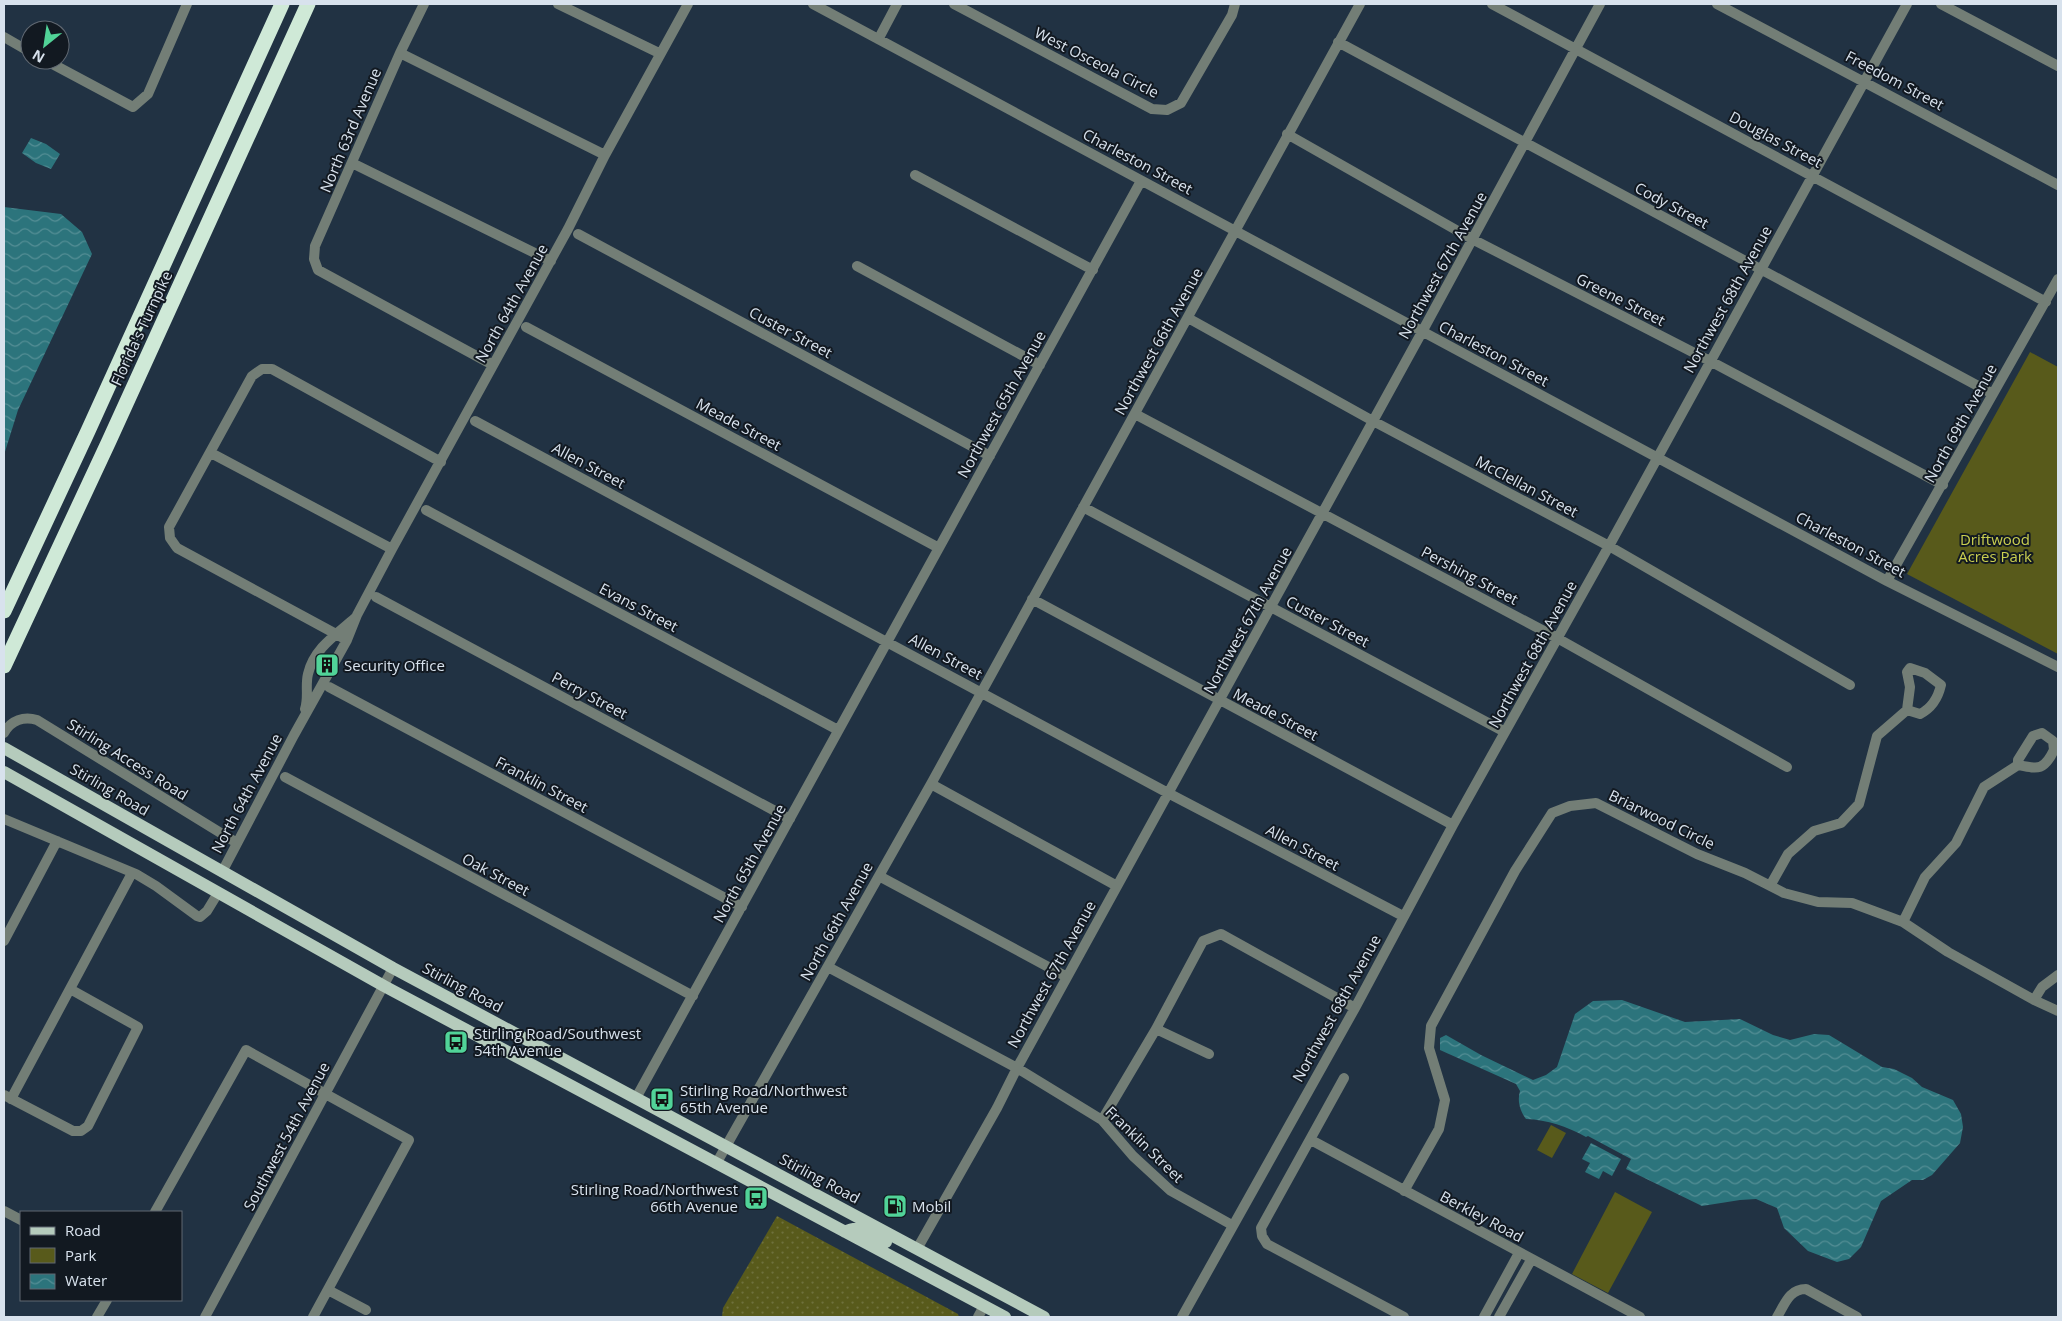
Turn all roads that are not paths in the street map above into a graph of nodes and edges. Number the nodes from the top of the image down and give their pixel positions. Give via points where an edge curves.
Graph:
1 (187, 4) edge
2 (282, 4) edge
3 (308, 4) edge
4 (424, 4) edge
5 (558, 4) edge
6 (688, 4) edge
7 (813, 4) edge
8 (897, 4) edge
9 (954, 4) edge
10 (1235, 4) edge
11 (1360, 4) edge
12 (1492, 4) edge
13 (1600, 4) edge
14 (1717, 4) edge
15 (1907, 4) edge
16 (1941, 4) edge
17 (879, 38) junction
18 (5, 40) edge
19 (1338, 42) junction
20 (20, 47) edge
21 (1576, 49) junction
22 (400, 53) junction
23 (659, 53) junction
24 (2058, 66) edge
25 (64, 70) edge
26 (1864, 81) junction
27 (1288, 134) junction
28 (1525, 144) junction
29 (605, 155) junction
30 (352, 163) junction
31 (914, 175) dead end
32 (1813, 176) junction
33 (1141, 181) junction
34 (2058, 185) edge
35 (1236, 229) junction
36 (578, 234) dead end
37 (1472, 239) junction
38 (551, 261) junction
39 (857, 266) dead end
40 (1762, 268) junction
41 (1093, 270) junction
42 (2058, 279) edge
43 (2046, 302) junction
44 (1188, 318) junction
45 (526, 327) dead end
46 (1422, 332) junction
47 (1710, 362) junction
48 (1040, 364) junction
49 (493, 365) junction
50 (1993, 394) junction
51 (1135, 414) junction
52 (475, 421) dead end
53 (1373, 421) junction
54 (211, 453) junction
55 (990, 456) junction
56 (1656, 457) junction
57 (441, 462) junction
58 (1942, 485) junction
59 (1083, 507) junction
60 (426, 510) dead end
61 (1322, 513) junction
62 (1609, 546) junction
63 (939, 548) junction
64 (392, 549) junction
65 (1888, 581) junction
66 (376, 597) dead end
67 (1032, 599) junction
68 (1270, 607) junction
69 (4, 611) edge
70 (357, 615) junction
71 (336, 634) junction
72 (1557, 638) junction
73 (347, 640) junction
74 (887, 642) junction
75 (4, 666) edge
76 (2058, 667) edge
77 (1850, 685) dead end
78 (329, 687) dead end
79 (981, 692) junction
80 (1219, 701) junction
81 (1907, 710) junction
82 (298, 728) junction
83 (838, 730) junction
84 (1505, 732) junction
85 (4, 733) edge
86 (4, 748) edge
87 (2018, 765) dead end
88 (1787, 767) dead end
89 (9, 775) edge
90 (285, 777) dead end
91 (931, 784) junction
92 (1168, 793) junction
93 (4, 819) edge
94 (790, 819) junction
95 (1453, 825) junction
96 (57, 841) junction
97 (237, 843) junction
98 (132, 872) junction
99 (222, 872) junction
100 (879, 876) junction
101 (1117, 886) junction
102 (1770, 886) junction
103 (218, 893) junction
104 (742, 907) junction
105 (1404, 916) junction
106 (1903, 922) junction
107 (4, 941) edge
108 (828, 967) junction
109 (393, 968) junction
110 (2058, 975) edge
111 (1067, 977) junction
112 (384, 986) junction
113 (70, 989) junction
114 (692, 996) junction
115 (2034, 1000) junction
116 (1355, 1008) junction
117 (2058, 1011) edge
118 (1156, 1028) junction
119 (1209, 1054) dead end
120 (1017, 1068) junction
121 (1344, 1078) dead end
122 (326, 1095) junction
123 (8, 1097) edge
124 (636, 1098) junction
125 (1102, 1120) junction
126 (1310, 1140) junction
127 (726, 1146) junction
128 (716, 1164) junction
129 (1404, 1191) junction
130 (4, 1211) edge
131 (156, 1211) edge
132 (20, 1219) edge
133 (1232, 1225) junction
134 (845, 1232) junction
135 (917, 1249) junction
136 (1519, 1252) junction
137 (934, 1258) junction
138 (1531, 1260) junction
139 (328, 1290) junction
140 (105, 1301) edge
141 (366, 1310) dead end
142 (981, 1312) edge
143 (97, 1317) edge
144 (205, 1317) edge
145 (313, 1317) edge
146 (1005, 1317) edge
147 (1044, 1317) edge
148 (1182, 1317) edge
149 (1404, 1317) edge
150 (1484, 1317) edge
151 (1499, 1317) edge
152 (1640, 1317) edge
153 (1777, 1317) edge
154 (1857, 1317) edge

1 - 25 street via 148,94 134,107
2 - 69 highway, Florida's Turnpike
3 - 75 highway, Florida's Turnpike
4 - 22 street, North 63rd Avenue
5 - 23 street
6 - 23 street, North 64th Avenue
7 - 17 street, Charleston Street
8 - 17 street
9 - 10 street, West Osceola Circle via 1152,109 1167,110 1181,103 1232,15
11 - 19 street, Northwest 66th Avenue
12 - 21 street, Douglas Street
13 - 21 street, Northwest 67th Avenue
14 - 26 street, Freedom Street
15 - 26 street, Northwest 68th Avenue
16 - 24 street
17 - 33 street, Charleston Street
18 - 20 street
19 - 27 street, Northwest 66th Avenue
19 - 28 street, Cody Street
21 - 28 street, Northwest 67th Avenue
21 - 32 street, Douglas Street
22 - 29 street
22 - 30 street, North 63rd Avenue
23 - 29 street, North 64th Avenue
26 - 32 street, Northwest 68th Avenue
26 - 34 street, Freedom Street
27 - 35 street, Northwest 66th Avenue
27 - 37 street, Greene Street
28 - 37 street, Northwest 67th Avenue
28 - 40 street, Cody Street
29 - 38 street, North 64th Avenue
30 - 38 street
30 - 49 street, North 63rd Avenue via 315,246 314,259 318,270
31 - 41 street
32 - 40 street, Northwest 68th Avenue
32 - 43 street, Douglas Street
33 - 35 street, Charleston Street
33 - 41 street, Northwest 65th Avenue
35 - 44 street, Northwest 66th Avenue
35 - 46 street, Charleston Street
36 - 55 street, Custer Street
37 - 46 street, Northwest 67th Avenue
37 - 47 street, Greene Street
38 - 49 street, North 64th Avenue
39 - 48 street
40 - 47 street, Northwest 68th Avenue
40 - 50 street, Cody Street
41 - 48 street, Northwest 65th Avenue
42 - 43 street, North 69th Avenue
43 - 50 street, North 69th Avenue
44 - 51 street, Northwest 66th Avenue
44 - 53 street, McClellan Street
45 - 63 street, Meade Street
46 - 53 street, Northwest 67th Avenue
46 - 56 street, Charleston Street
47 - 56 street, Northwest 68th Avenue
47 - 58 street, Greene Street
48 - 55 street, Northwest 65th Avenue
49 - 57 street, North 64th Avenue
50 - 58 street, North 69th Avenue
51 - 59 street, Northwest 66th Avenue
51 - 61 street, Pershing Street
52 - 74 street, Allen Street
53 - 61 street, Northwest 67th Avenue
53 - 62 street, McClellan Street
54 - 57 street via 252,376 262,369 272,369
54 - 64 street
54 - 71 street via 169,527 170,538 177,548
55 - 63 street, Northwest 65th Avenue
56 - 62 street, Northwest 68th Avenue
56 - 65 street, Charleston Street
57 - 64 street, North 64th Avenue
58 - 65 street, North 69th Avenue
59 - 67 street, Northwest 66th Avenue
59 - 68 street, Custer Street
60 - 83 street, Evans Street
61 - 68 street, Northwest 67th Avenue
61 - 72 street, Pershing Street
62 - 72 street, Northwest 68th Avenue
62 - 77 street, McClellan Street
63 - 74 street, Northwest 65th Avenue
64 - 70 street, North 64th Avenue
65 - 76 street, Charleston Street
66 - 94 street, Perry Street
67 - 79 street, Northwest 66th Avenue
67 - 80 street, Meade Street
68 - 80 street, Northwest 67th Avenue
68 - 84 street, Custer Street
70 - 71 street, North 64th Avenue
70 - 73 street, North 64th Avenue
71 - 73 street
71 - 82 street, North 64th Avenue via 325,642 312,662 307,675 308,700
72 - 84 street, Northwest 68th Avenue
72 - 88 street, Pershing Street
73 - 82 street, North 64th Avenue
74 - 79 street, Allen Street
74 - 83 street, North 65th Avenue
78 - 104 street, Franklin Street
79 - 91 street, North 66th Avenue
79 - 92 street, Allen Street
80 - 92 street, Northwest 67th Avenue
80 - 95 street, Meade Street
81 - 81 street via 1920,714 1926,711 1938,697 1941,685 1926,673 1910,668 1906,672 1910,687
81 - 102 street via 1877,736 1859,804 1841,823 1814,831 1788,854
82 - 97 street, North 64th Avenue
83 - 94 street, North 65th Avenue
84 - 95 street, Northwest 68th Avenue
85 - 97 street, Stirling Access Road via 16,720 28,717 37,720
86 - 99 main road, Stirling Road
87 - 106 street via 1984,787 1956,843 1925,877
89 - 103 main road
90 - 114 street, Oak Street
91 - 100 street, North 66th Avenue
91 - 101 street
92 - 101 street, Northwest 67th Avenue
92 - 105 street, Allen Street
93 - 96 street
94 - 104 street, North 65th Avenue
95 - 105 street, Northwest 68th Avenue
96 - 98 street
96 - 107 street
97 - 99 street, North 64th Avenue
98 - 103 street via 200,917
98 - 113 street
99 - 109 main road, Stirling Road
100 - 108 street, North 66th Avenue
100 - 111 street
101 - 111 street, Northwest 67th Avenue
102 - 106 street, Briarwood Circle via 1818,902 1852,903
102 - 129 street, Briarwood Circle via 1596,803 1570,806 1552,813 1515,871 1431,1026 1429,1048 1445,1100 1439,1129
103 - 112 main road
104 - 114 street, North 65th Avenue
105 - 116 street, Northwest 68th Avenue
106 - 115 street, Briarwood Circle via 1948,952
108 - 120 street, Franklin Street
108 - 127 street, North 66th Avenue
109 - 112 street, Southwest 54th Avenue
109 - 124 main road, Stirling Road
110 - 115 street via 2042,987
111 - 120 street, Northwest 67th Avenue
112 - 122 street, Southwest 54th Avenue
112 - 128 main road
113 - 123 street
113 - 123 street via 138,1027 88,1126 81,1131 72,1131
114 - 124 street, North 65th Avenue
115 - 117 street, Briarwood Circle
116 - 118 street via 1221,934 1203,941
116 - 133 street, Northwest 68th Avenue
118 - 119 street
118 - 125 street
120 - 125 street, Franklin Street
120 - 135 street, Northwest 67th Avenue
121 - 126 street
122 - 131 street via 246,1050
122 - 139 street via 409,1140
122 - 144 street, Southwest 54th Avenue
124 - 127 main road, Stirling Road
125 - 133 street, Franklin Street via 1133,1156 1170,1191
126 - 129 street, Berkley Road
126 - 149 street via 1261,1228 1262,1236 1267,1244
127 - 128 street, North 66th Avenue
127 - 135 main road, Stirling Road
128 - 134 main road
129 - 136 street, Berkley Road
130 - 132 street
133 - 148 street, Northwest 68th Avenue
134 - 137 main road via 860,1228 919,1259
134 - 142 main road
135 - 137 main road, Stirling Road
136 - 138 street, Berkley Road
136 - 150 street
137 - 147 main road, Stirling Road
138 - 151 street
138 - 152 street, Berkley Road
139 - 141 street
139 - 145 street
140 - 143 street
142 - 146 main road
153 - 154 street via 1791,1292 1798,1289 1806,1289

